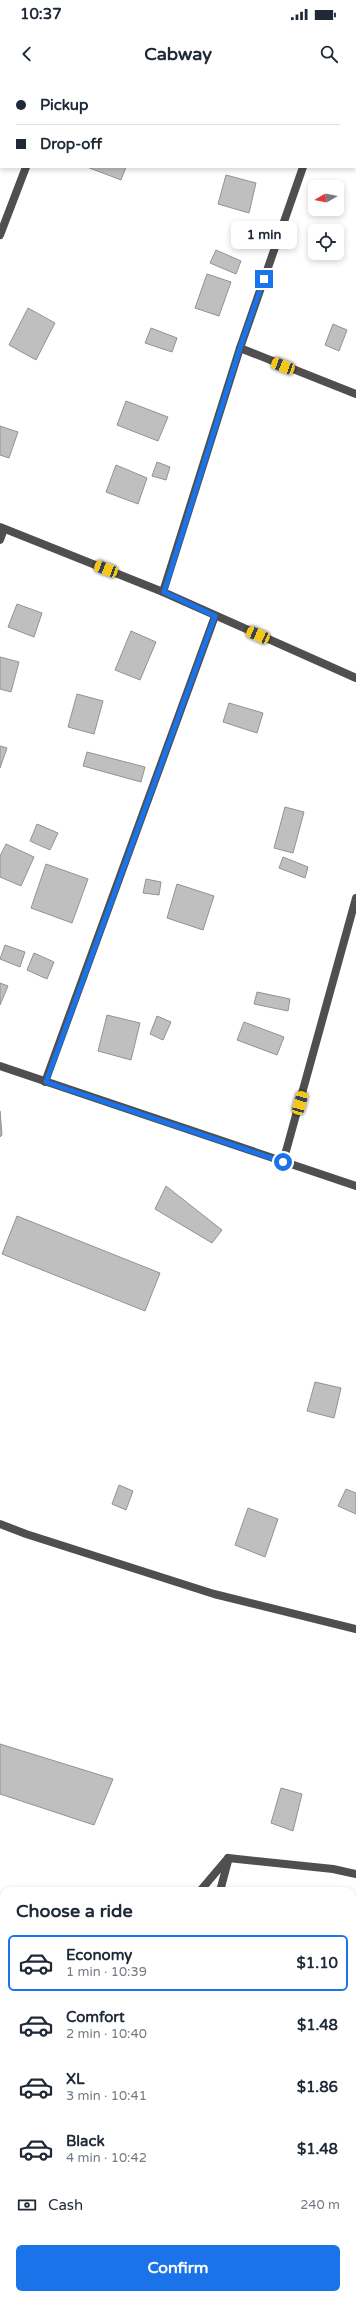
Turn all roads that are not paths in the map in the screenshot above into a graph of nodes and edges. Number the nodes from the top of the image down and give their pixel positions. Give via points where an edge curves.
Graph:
1 (26, 168) edge
2 (303, 168) edge
3 (0, 235) edge
4 (240, 348) junction
5 (356, 394) edge
6 (2, 528) edge
7 (0, 540) edge
8 (164, 592) junction
9 (215, 616) junction
10 (356, 678) edge
11 (356, 898) edge
12 (0, 1066) edge
13 (46, 1082) junction
14 (283, 1162) junction
15 (356, 1186) edge
16 (0, 1524) edge
17 (356, 1629) edge
18 (228, 1858) junction
19 (356, 1874) edge
20 (203, 1887) edge
21 (221, 1887) edge

1 - 3 street
2 - 4 street
4 - 5 street
4 - 8 street
6 - 7 street
6 - 8 street
8 - 9 street
9 - 10 street
9 - 13 street
11 - 14 street
12 - 13 street
13 - 14 street
14 - 15 street
16 - 17 street via 214,1594
18 - 19 street via 333,1869
18 - 20 street
18 - 21 street

